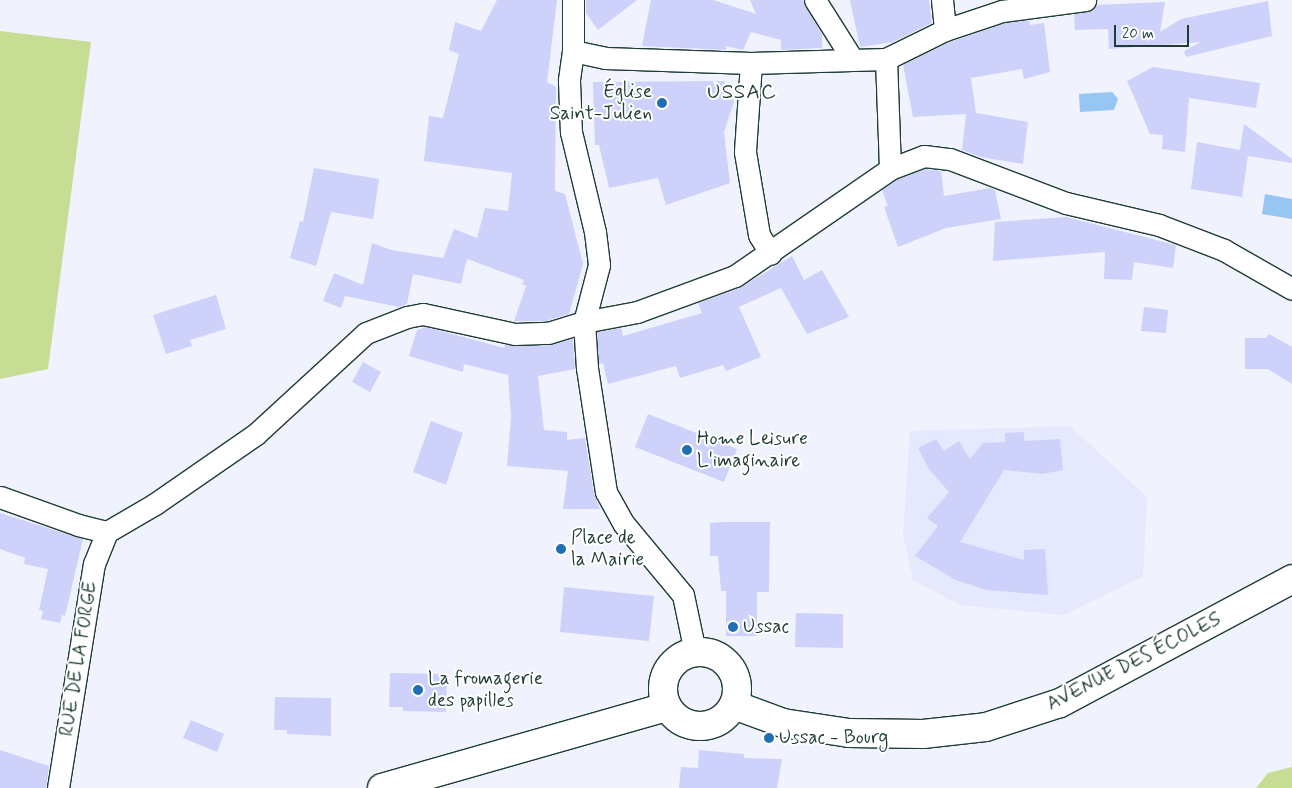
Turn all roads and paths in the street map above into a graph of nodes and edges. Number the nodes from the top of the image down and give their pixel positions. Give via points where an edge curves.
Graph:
1 (574, 0) edge
2 (815, 0) edge
3 (942, 0) edge
4 (1085, 0) edge
5 (945, 30) junction
6 (573, 51) junction
7 (886, 59) junction
8 (852, 60) junction
9 (752, 63) junction
10 (890, 169) junction
11 (771, 254) junction
12 (1292, 289) edge
13 (584, 322) junction
14 (0, 497) edge
15 (107, 532) junction
16 (1292, 579) edge
17 (695, 652) junction
18 (734, 705) junction
19 (667, 706) junction
20 (58, 788) edge
21 (382, 788) edge

1 - 6 street
2 - 8 street
3 - 5 street
4 - 5 street via 1002,11
5 - 7 street
6 - 9 street via 605,58
6 - 13 street via 569,80 571,132 595,232 599,265
7 - 8 street
7 - 10 street
8 - 9 street
9 - 11 street via 745,152 759,235
10 - 11 street via 829,209
10 - 12 street via 924,156 950,159 1057,200 1159,225 1224,250
11 - 13 street via 735,276 636,312
13 - 15 street via 548,333 515,334 423,314 366,333 256,434 155,504
13 - 17 street via 587,368 606,492 624,524 683,595
14 - 15 street
15 - 20 street, RUE DE LA FORGE via 94,564
16 - 18 street, AVENUE DES ÉCOLES via 1060,703 986,727 922,734 849,733 783,723
17 - 18 street via 717,656 733,672 736,683
17 - 19 street via 674,662 667,672 663,695
18 - 19 street via 718,722 695,726 684,722
19 - 21 street

